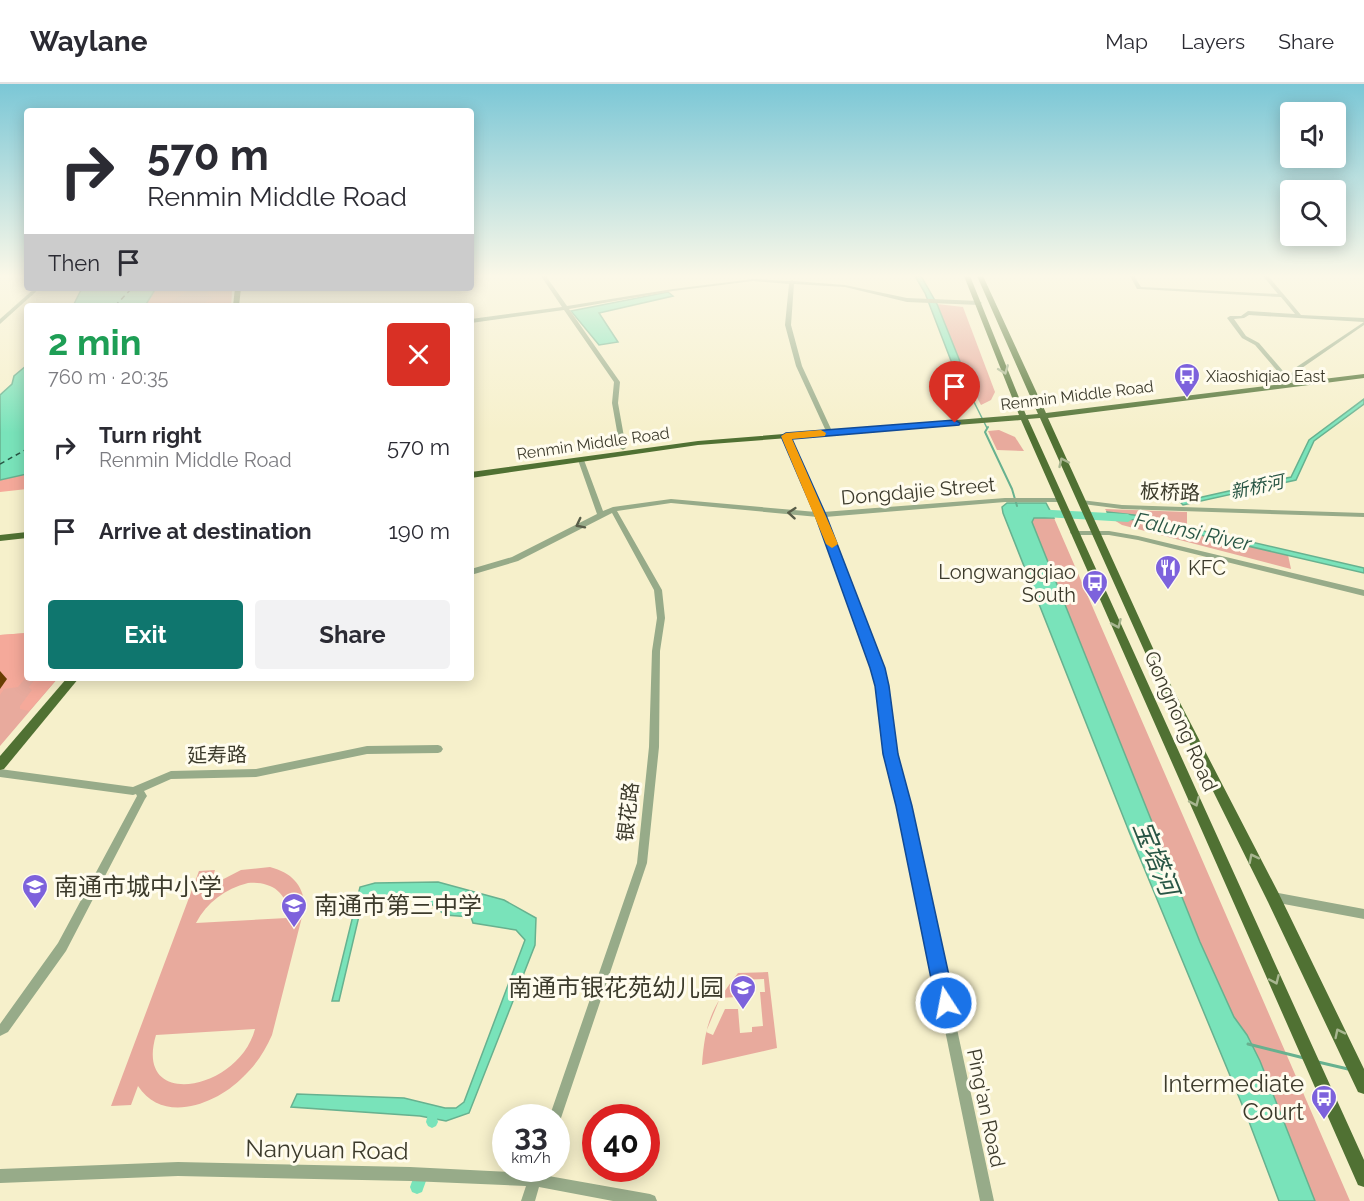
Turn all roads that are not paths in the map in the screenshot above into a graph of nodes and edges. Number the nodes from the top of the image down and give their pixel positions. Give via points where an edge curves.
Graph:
1 (579, 328) edge
2 (789, 328) edge
3 (989, 328) edge
4 (1003, 328) edge
5 (1237, 328) edge
6 (1353, 328) edge
7 (1364, 374) edge
8 (1294, 381) junction
9 (1041, 413) junction
10 (1022, 415) junction
11 (975, 419) junction
12 (828, 429) junction
13 (786, 436) junction
14 (623, 448) junction
15 (581, 460) junction
16 (474, 470) edge
17 (474, 475) edge
18 (1060, 503) junction
19 (1083, 505) junction
20 (613, 509) junction
21 (600, 513) junction
22 (821, 515) junction
23 (1364, 515) edge
24 (0, 532) edge
25 (1096, 532) junction
26 (23, 533) edge
27 (1074, 533) junction
28 (0, 538) edge
29 (474, 571) edge
30 (1364, 593) edge
31 (64, 681) edge
32 (71, 681) edge
33 (438, 749) dead end
34 (0, 756) edge
35 (0, 765) edge
36 (0, 773) edge
37 (139, 790) junction
38 (1273, 897) junction
39 (1364, 914) edge
40 (0, 1030) edge
41 (1364, 1086) edge
42 (560, 1104) edge
43 (492, 1174) edge
44 (0, 1176) edge
45 (1364, 1179) edge
46 (534, 1182) edge
47 (570, 1182) edge
48 (528, 1201) edge
49 (650, 1201) edge
50 (987, 1201) edge

1 - 14 street via 617,382 615,403
2 - 12 street via 799,366
3 -> 10 main road, Gongnong Road
4 - 9 main road, Gongnong Road
5 - 8 street
6 - 8 street via 1297,369
7 - 8 main road, Renmin Middle Road
8 - 9 main road, Renmin Middle Road
9 - 10 main road, Renmin Middle Road
19 -> 9 main road, Gongnong Road
10 - 11 main road, Renmin Middle Road
10 - 18 main road, Gongnong Road
11 - 12 main road, Renmin Middle Road
11 - 13 main road, Renmin Middle Road
12 - 14 main road, Renmin Middle Road
13 - 15 main road, Renmin Middle Road via 647,449
13 - 22 street, Ping'an Road
14 - 16 main road, Renmin Middle Road
15 - 17 main road, Renmin Middle Road
15 - 21 street
18 - 22 street, Dongdajie Street via 1005,500
18 - 27 main road, Gongnong Road
19 - 23 street, 板桥路
19 - 25 main road, Gongnong Road
20 - 21 street, Dongdajie Street
22 -> 20 street, Dongdajie Street via 671,501
20 - 42 street, 银花路 via 658,590 661,618 656,651 654,751 642,863
21 -> 29 street, Dongdajie Street via 515,559
22 - 50 street, Ping'an Road via 882,686 891,754
24 - 26 main road
25 - 27 street
25 - 30 street via 1138,538
38 -> 25 main road, Gongnong Road via 1157,668
26 - 28 main road
27 -> 45 main road, Gongnong Road
31 - 34 main road
32 - 35 main road
33 - 37 street, 延寿路 via 367,750 256,773 171,775
36 - 37 street, 延寿路
37 - 40 street via 142,796 62,948
38 - 39 street
41 -> 38 main road, Gongnong Road
43 - 44 street, Nanyuan Road via 178,1168
46 - 48 street
47 - 49 street, Nanyuan Road

